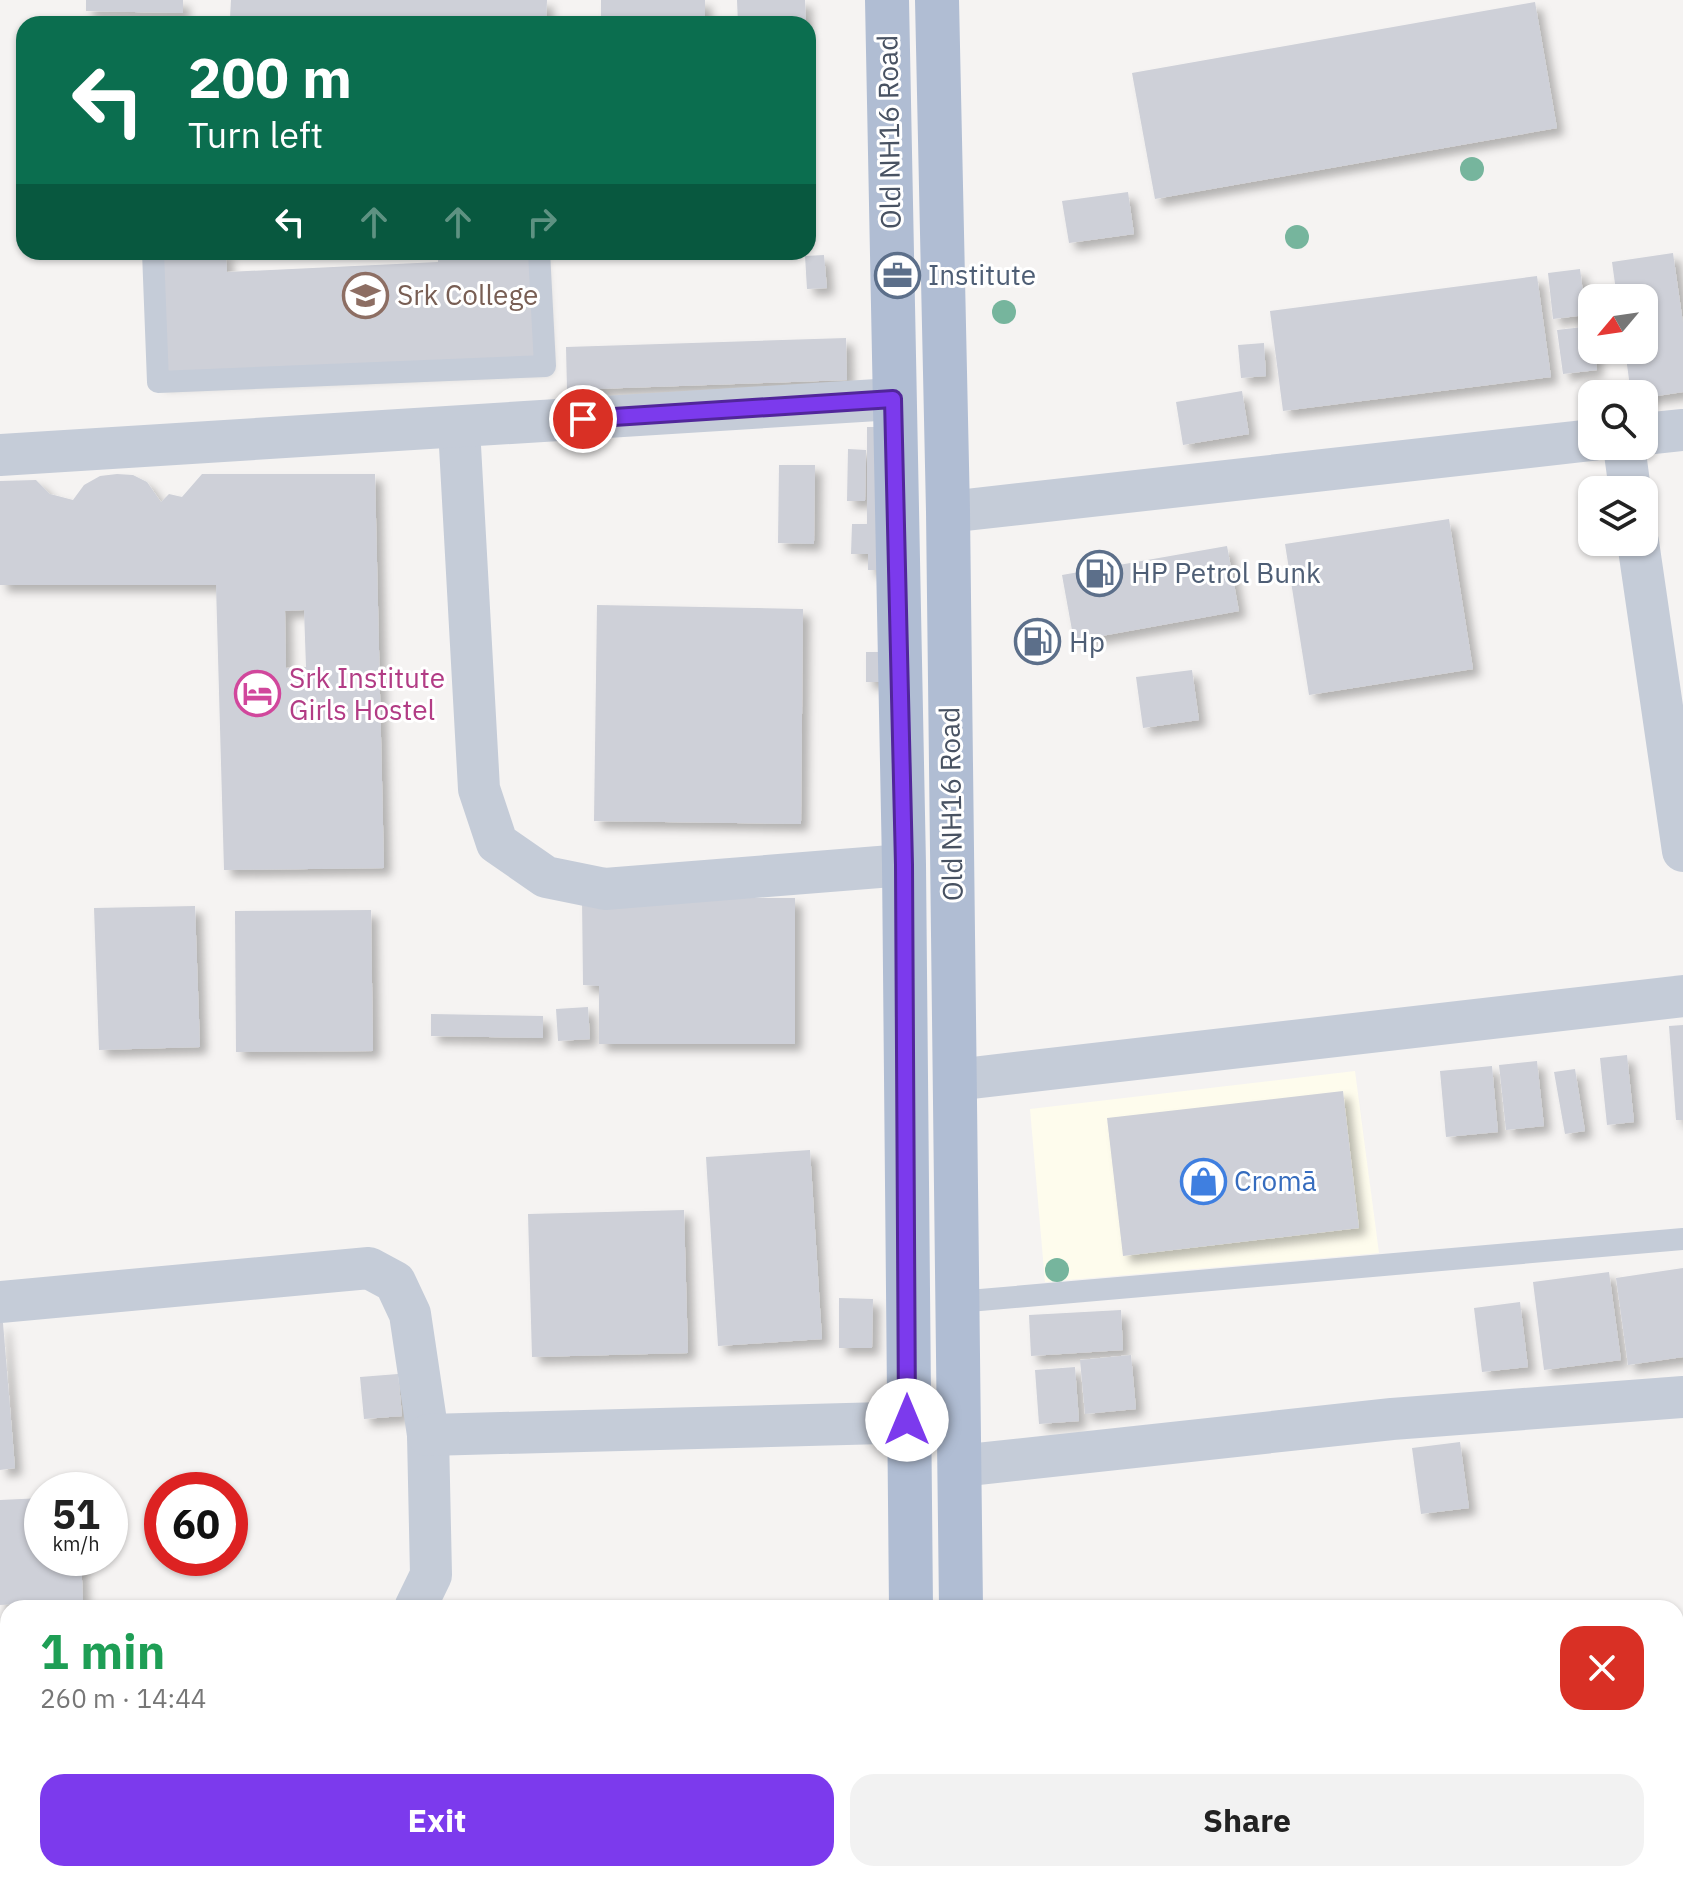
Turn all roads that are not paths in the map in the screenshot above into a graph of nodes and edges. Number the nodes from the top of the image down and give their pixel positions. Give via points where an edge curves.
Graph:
1 (887, 0) edge
2 (937, 0) edge
3 (153, 260) edge
4 (539, 260) edge
5 (893, 399) junction
6 (459, 428) junction
7 (1683, 430) edge
8 (1658, 433) edge
9 (1578, 442) edge
10 (0, 455) edge
11 (948, 512) junction
12 (1640, 556) edge
13 (1683, 851) edge
14 (904, 865) junction
15 (1683, 996) edge
16 (955, 1080) junction
17 (1683, 1239) edge
18 (0, 1302) edge
19 (957, 1302) junction
20 (1683, 1397) edge
21 (907, 1420) junction
22 (959, 1421) junction
23 (428, 1435) junction
24 (959, 1466) junction
25 (419, 1600) edge
26 (911, 1600) edge
27 (961, 1600) edge

1 - 5 main road, Old NH16 Road
2 - 11 main road, Old NH16 Road
3 - 4 lane via 158,382 545,366
5 - 6 street
5 - 14 main road, Old NH16 Road
6 - 10 street
6 - 14 street via 479,789 497,843 546,877 605,889
7 - 8 street
9 - 11 street
11 - 16 main road, Old NH16 Road
12 - 13 street
14 - 21 main road, Old NH16 Road
15 - 16 street
16 - 19 main road, Old NH16 Road
17 - 19 lane
18 - 23 street via 369,1268 395,1282 410,1314
19 - 22 main road, Old NH16 Road
20 - 24 street via 1392,1419
21 - 22 street
21 - 23 street
21 - 26 main road, Old NH16 Road
22 - 24 main road, Old NH16 Road
23 - 25 street via 431,1575
24 - 27 main road, Old NH16 Road

